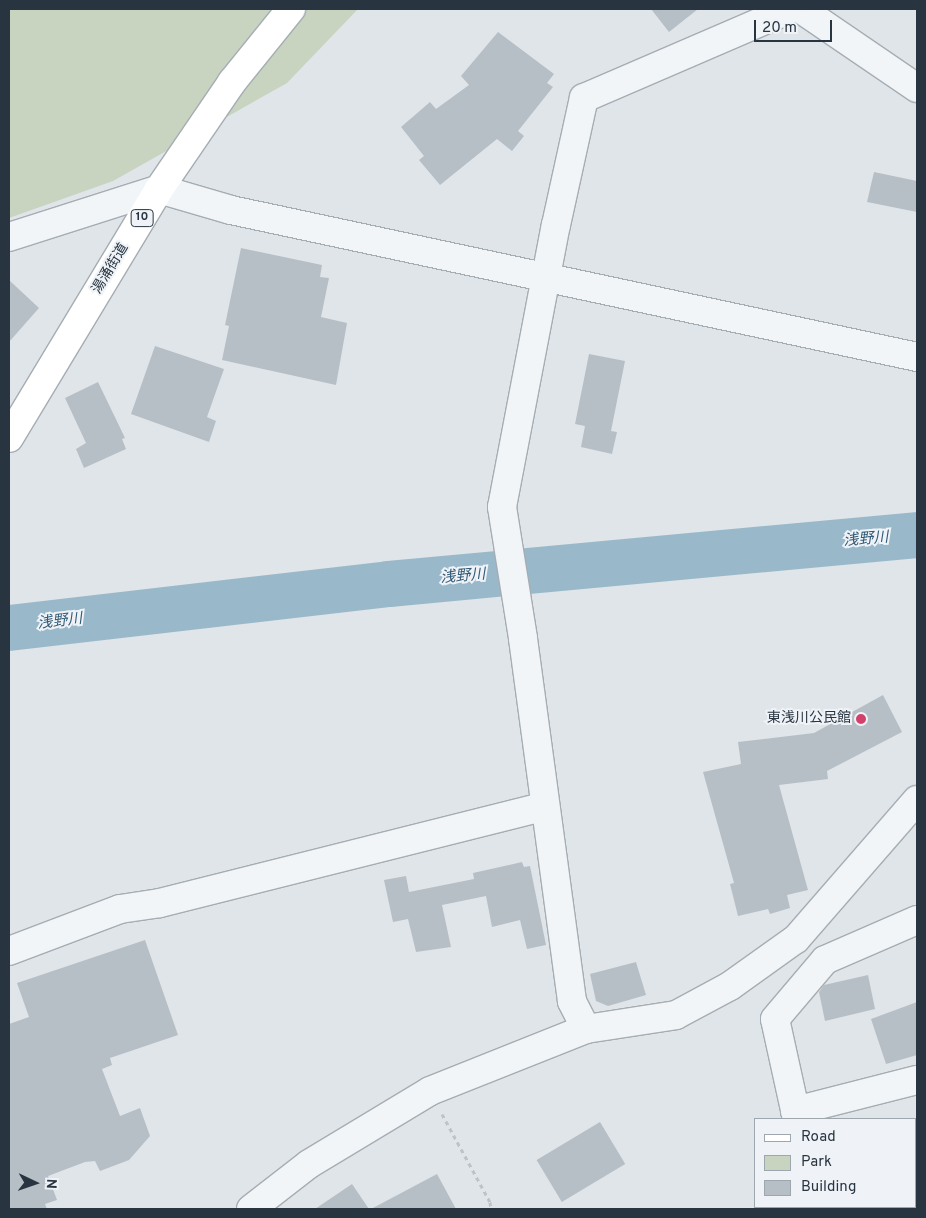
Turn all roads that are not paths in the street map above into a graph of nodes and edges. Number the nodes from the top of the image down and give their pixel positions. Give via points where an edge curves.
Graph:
1 (291, 9) edge
2 (791, 9) edge
3 (801, 9) edge
4 (917, 88) edge
5 (159, 190) junction
6 (9, 237) edge
7 (548, 279) junction
8 (917, 357) edge
9 (9, 438) edge
10 (917, 800) edge
11 (545, 806) junction
12 (917, 920) edge
13 (9, 951) edge
14 (586, 1028) junction
15 (917, 1080) edge
16 (796, 1115) edge
17 (251, 1209) edge

1 - 5 main road, 湯涌街道 / 10 via 232,82
2 - 7 street via 584,98
3 - 4 street
5 - 6 street
5 - 7 street via 231,210
5 - 9 main road, 湯涌街道 / 10
7 - 8 street
7 - 11 street via 502,507 524,638
10 - 14 street via 796,939 758,970 676,1015
11 - 13 street via 160,903 120,910
11 - 14 street via 572,1001
12 - 16 street via 825,960 775,1019
14 - 17 street via 430,1092 309,1164
15 - 16 street

